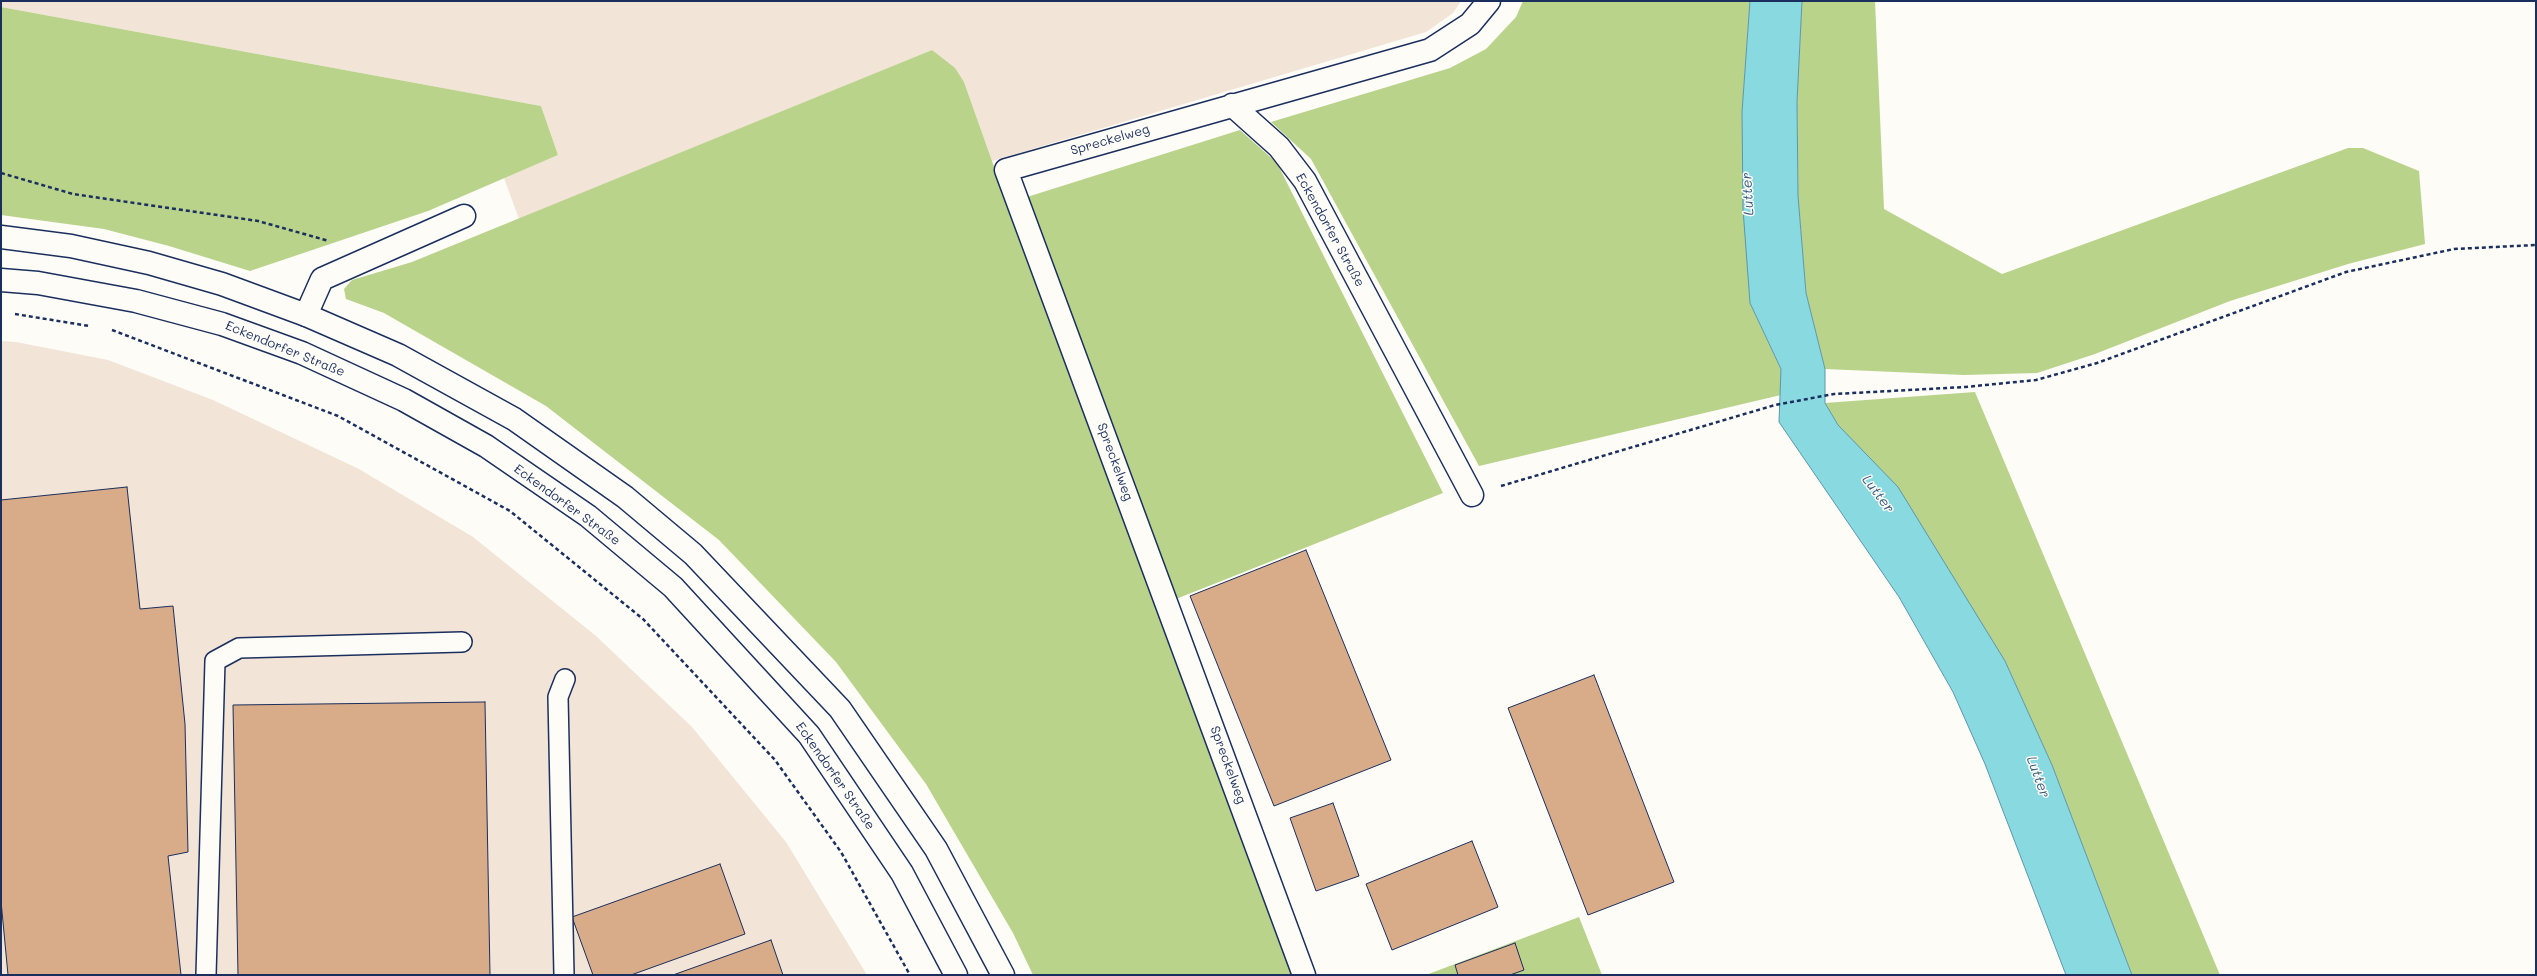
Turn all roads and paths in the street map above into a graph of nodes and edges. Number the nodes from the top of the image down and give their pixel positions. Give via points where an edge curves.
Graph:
1 (1489, 1) edge
2 (1232, 105) junction
3 (1, 173) edge
4 (464, 216) dead end
5 (1, 237) edge
6 (2536, 245) edge
7 (376, 254) junction
8 (1, 280) edge
9 (12, 314) dead end
10 (306, 315) junction
11 (96, 327) dead end
12 (104, 328) dead end
13 (1472, 494) joint
14 (462, 642) dead end
15 (565, 679) dead end
16 (206, 975) edge
17 (564, 975) edge
18 (910, 975) edge
19 (956, 975) edge
20 (1002, 975) edge
21 (1304, 975) edge

1 - 2 main road via 1470,24 1430,50
2 - 13 main road, Eckendorfer Straße via 1279,147 1305,181
2 - 21 main road, Spreckelweg via 1006,170
3 - 7 path via 73,194 258,221
4 - 7 main road
5 - 10 main road via 71,246 149,263 222,284
6 - 13 path via 2454,249 2346,272 2097,363 2036,380 1965,387 1834,394 1775,405
7 - 10 main road via 322,279
8 - 19 main road, Eckendorfer Straße via 38,283 136,301 222,324 302,353 404,400 479,442 588,516 673,587 809,736 902,873
9 - 11 path
10 - 20 main road via 398,355 514,419 625,497 693,554 840,709 936,849
12 - 18 path via 338,416 510,511 643,619 775,760 841,852
14 - 16 lane via 239,648 215,661
15 - 17 lane via 558,697

